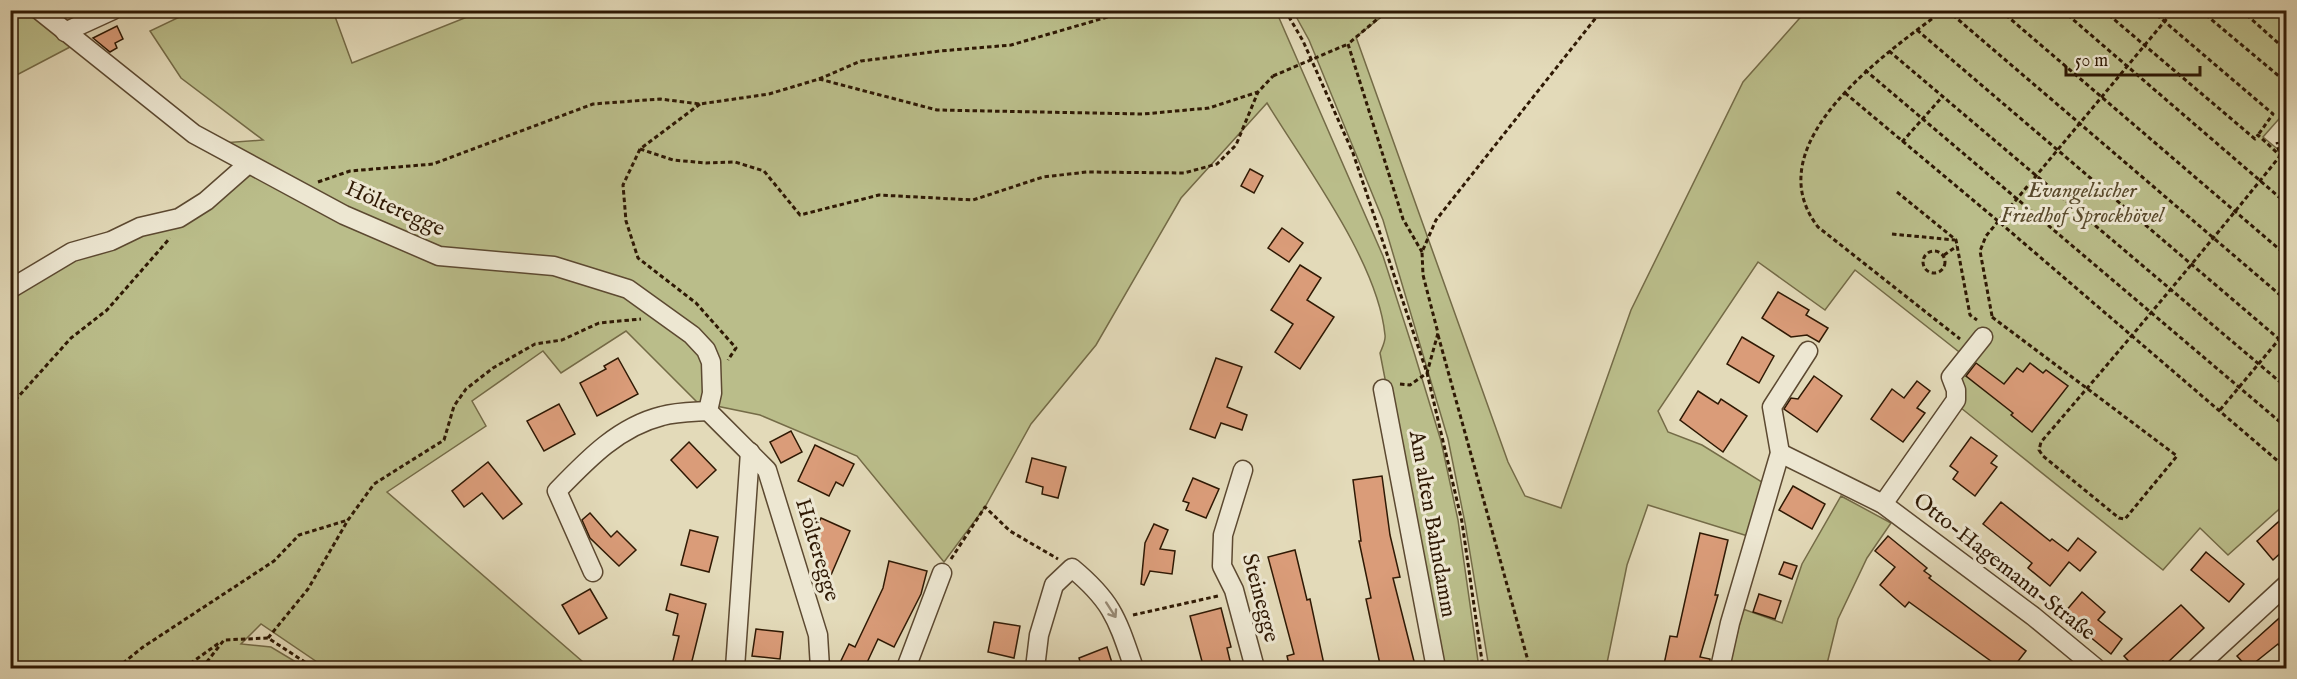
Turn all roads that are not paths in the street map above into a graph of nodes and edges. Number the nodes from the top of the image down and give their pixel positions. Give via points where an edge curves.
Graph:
1 (39, 10) edge
2 (113, 10) edge
3 (65, 32) junction
4 (248, 164) junction
5 (10, 289) edge
6 (1982, 338) road end
7 (1808, 351) dead end
8 (1387, 386) road end
9 (708, 411) junction
10 (750, 452) junction
11 (1780, 453) junction
12 (1243, 470) dead end
13 (1883, 504) junction
14 (593, 572) dead end
15 (942, 573) road end
16 (2286, 585) edge
17 (735, 669) edge
18 (820, 669) edge
19 (906, 669) edge
20 (1035, 669) edge
21 (1134, 669) edge
22 (1255, 669) edge
23 (1436, 669) edge
24 (1720, 669) edge
25 (2096, 669) edge
26 (2196, 669) edge

1 - 3 street, Hölteregge
2 - 3 street
3 - 4 street, Hölteregge via 194,134
4 - 5 street via 206,201 179,218 140,227 72,252
4 - 9 street, Hölteregge via 344,215 439,256 554,266 628,289 692,334 706,350 711,362
6 - 13 street, Otto-Hagemann-Straße via 1951,377 1956,400
7 - 11 street via 1772,407
8 - 23 street, Am alten Bahndamm
9 - 10 street, Hölteregge
9 - 14 street via 662,416 628,430 595,452 557,491
10 - 17 street
10 - 18 street, Hölteregge via 767,470 818,635
11 - 13 street, Otto-Hagemann-Straße
11 - 24 street
12 - 22 street, Steinegge via 1223,535 1222,566 1234,591
13 - 25 street, Otto-Hagemann-Straße via 2033,616
15 - 19 street
16 - 26 street
20 -> 21 street via 1039,635 1054,585 1072,568 1097,589 1117,618

